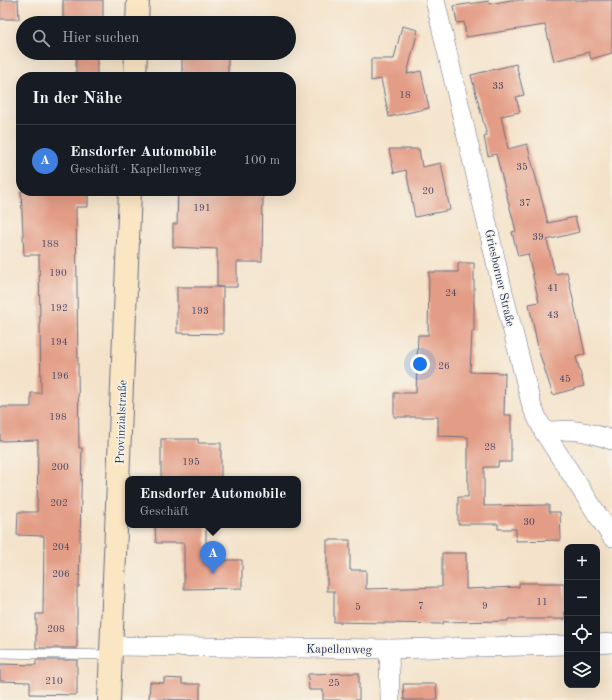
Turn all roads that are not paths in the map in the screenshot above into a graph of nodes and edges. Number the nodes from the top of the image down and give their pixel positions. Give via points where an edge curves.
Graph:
1 (138, 0) edge
2 (435, 0) edge
3 (137, 16) edge
4 (136, 60) edge
5 (135, 72) edge
6 (130, 196) edge
7 (544, 432) junction
8 (612, 440) edge
9 (612, 537) edge
10 (612, 643) edge
11 (600, 644) edge
12 (564, 645) edge
13 (389, 649) junction
14 (112, 651) junction
15 (0, 654) edge
16 (109, 700) edge
17 (390, 700) edge

1 - 3 main road
2 - 7 street, Griesborner Straße via 521,365 532,407
4 - 5 main road
6 - 14 main road, Provinzialstraße
7 - 8 street via 585,431
7 - 9 street, Griesborner Straße
10 - 11 street
12 - 13 street, Kapellenweg
13 - 14 street, Kapellenweg
13 - 17 street
14 - 15 lane
14 - 16 main road, Provinzialstraße

